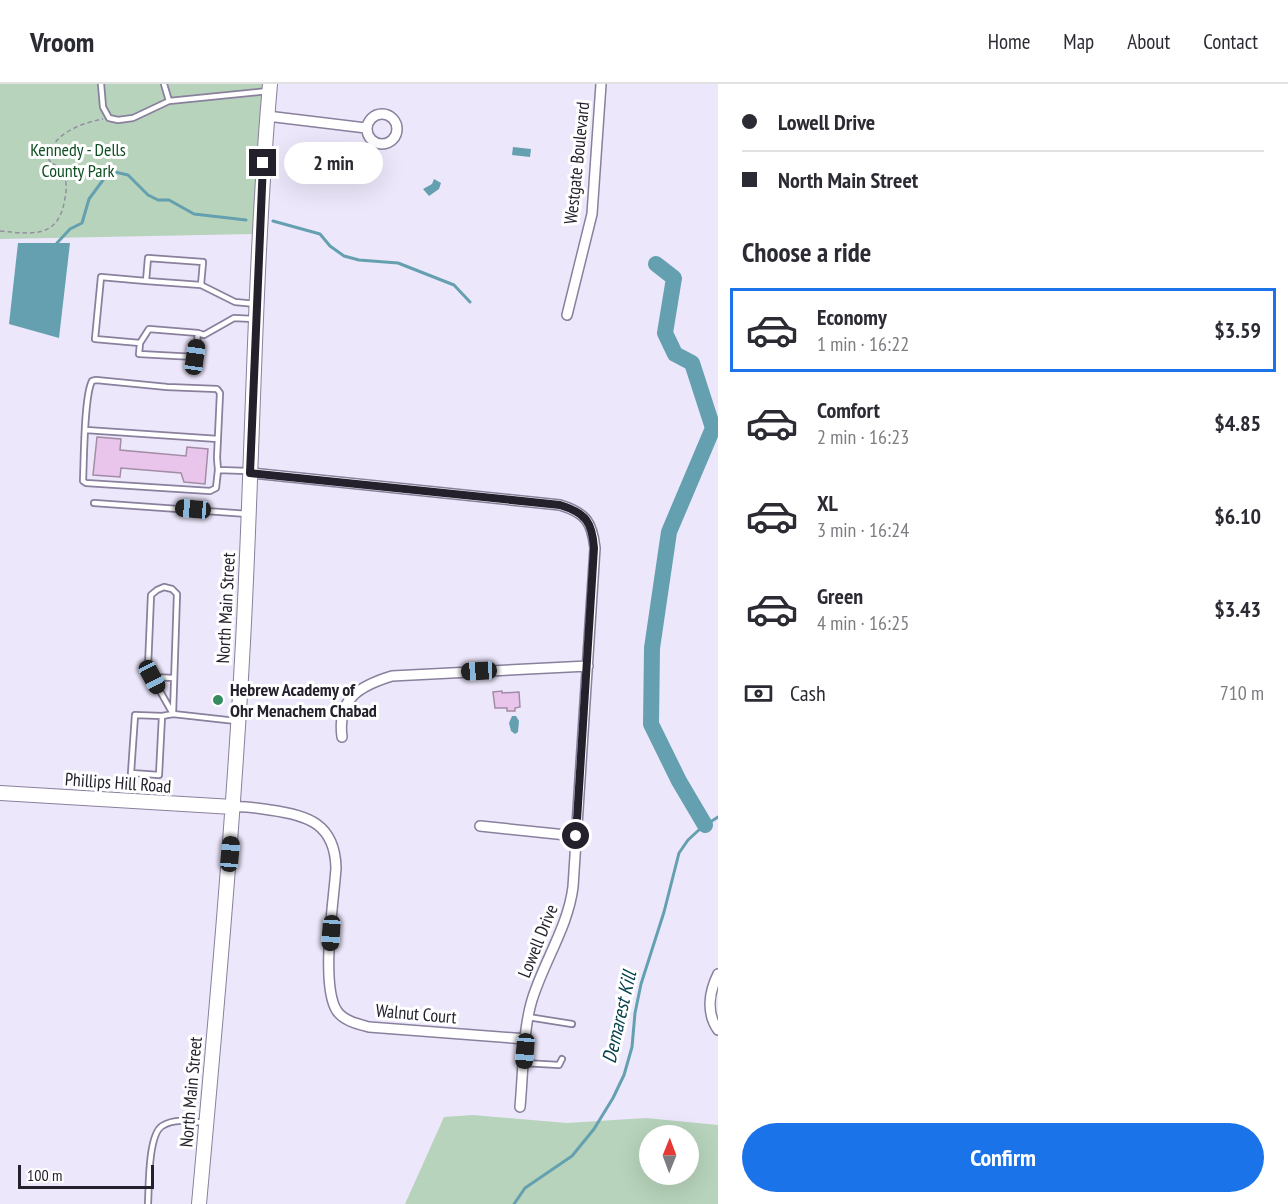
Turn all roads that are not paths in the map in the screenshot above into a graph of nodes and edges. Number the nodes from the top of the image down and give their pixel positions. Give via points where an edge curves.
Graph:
1 (102, 84) edge
2 (164, 84) edge
3 (601, 84) edge
4 (270, 87) edge
5 (169, 101) junction
6 (267, 116) junction
7 (366, 128) dead end
8 (146, 281) junction
9 (201, 285) junction
10 (257, 304) junction
11 (567, 315) dead end
12 (256, 319) junction
13 (198, 333) junction
14 (140, 343) junction
15 (86, 430) junction
16 (218, 439) junction
17 (218, 470) junction
18 (251, 472) junction
19 (94, 503) dead end
20 (248, 514) junction
21 (588, 666) junction
22 (152, 677) junction
23 (174, 678) junction
24 (173, 714) junction
25 (162, 716) junction
26 (238, 721) junction
27 (342, 736) dead end
28 (0, 793) edge
29 (233, 807) junction
30 (480, 826) dead end
31 (576, 836) junction
32 (718, 974) edge
33 (528, 1017) junction
34 (572, 1024) dead end
35 (718, 1030) edge
36 (526, 1039) junction
37 (562, 1059) dead end
38 (524, 1063) junction
39 (520, 1107) dead end
40 (207, 1123) junction
41 (148, 1204) edge
42 (200, 1204) edge

1 - 5 lane via 109,118 133,118
2 - 5 lane
3 - 11 street, Westgate Boulevard via 592,214
4 - 5 lane
4 - 6 street, North Main Street
6 - 7 street
6 - 10 street, North Main Street
8 - 9 lane
8 - 9 lane via 148,258 203,262
8 - 14 lane via 101,277 95,339
9 - 10 lane via 235,302
10 - 12 street, North Main Street
12 - 13 lane via 234,318 204,335
12 - 18 street, North Main Street
13 - 14 lane via 149,329
13 - 14 lane via 195,357 139,354
15 - 16 lane
15 - 16 lane via 89,387 96,380 217,389
15 - 17 lane via 86,483 210,491 216,488
16 - 17 lane
17 - 18 lane
18 - 20 street, North Main Street
18 - 21 street, Lowell Drive via 560,505 575,510 593,532
19 - 20 lane
20 - 26 street, North Main Street
21 - 27 street via 392,676 360,689 347,701 340,723
21 - 31 street, Lowell Drive
22 - 23 lane
22 - 23 lane via 148,667 151,595 164,587 177,594
22 - 24 lane
23 - 24 lane
24 - 25 lane
24 - 26 lane
25 - 25 lane via 159,775 131,773 135,715
26 - 29 street, North Main Street
28 - 29 street, Phillips Hill Road
29 - 36 street, Walnut Court via 298,814 317,823 330,840 336,868 328,976 337,1011 351,1022 369,1027
29 - 40 street, North Main Street
30 - 31 street
31 - 33 street, Lowell Drive via 571,904 538,981
32 - 35 street via 710,1007
33 - 34 lane
33 - 36 street, Lowell Drive
36 - 38 street, Lowell Drive
37 - 38 lane via 560,1065
38 - 39 street, Lowell Drive
40 - 41 lane via 176,1121 161,1126 155,1134
40 - 42 street, North Main Street

